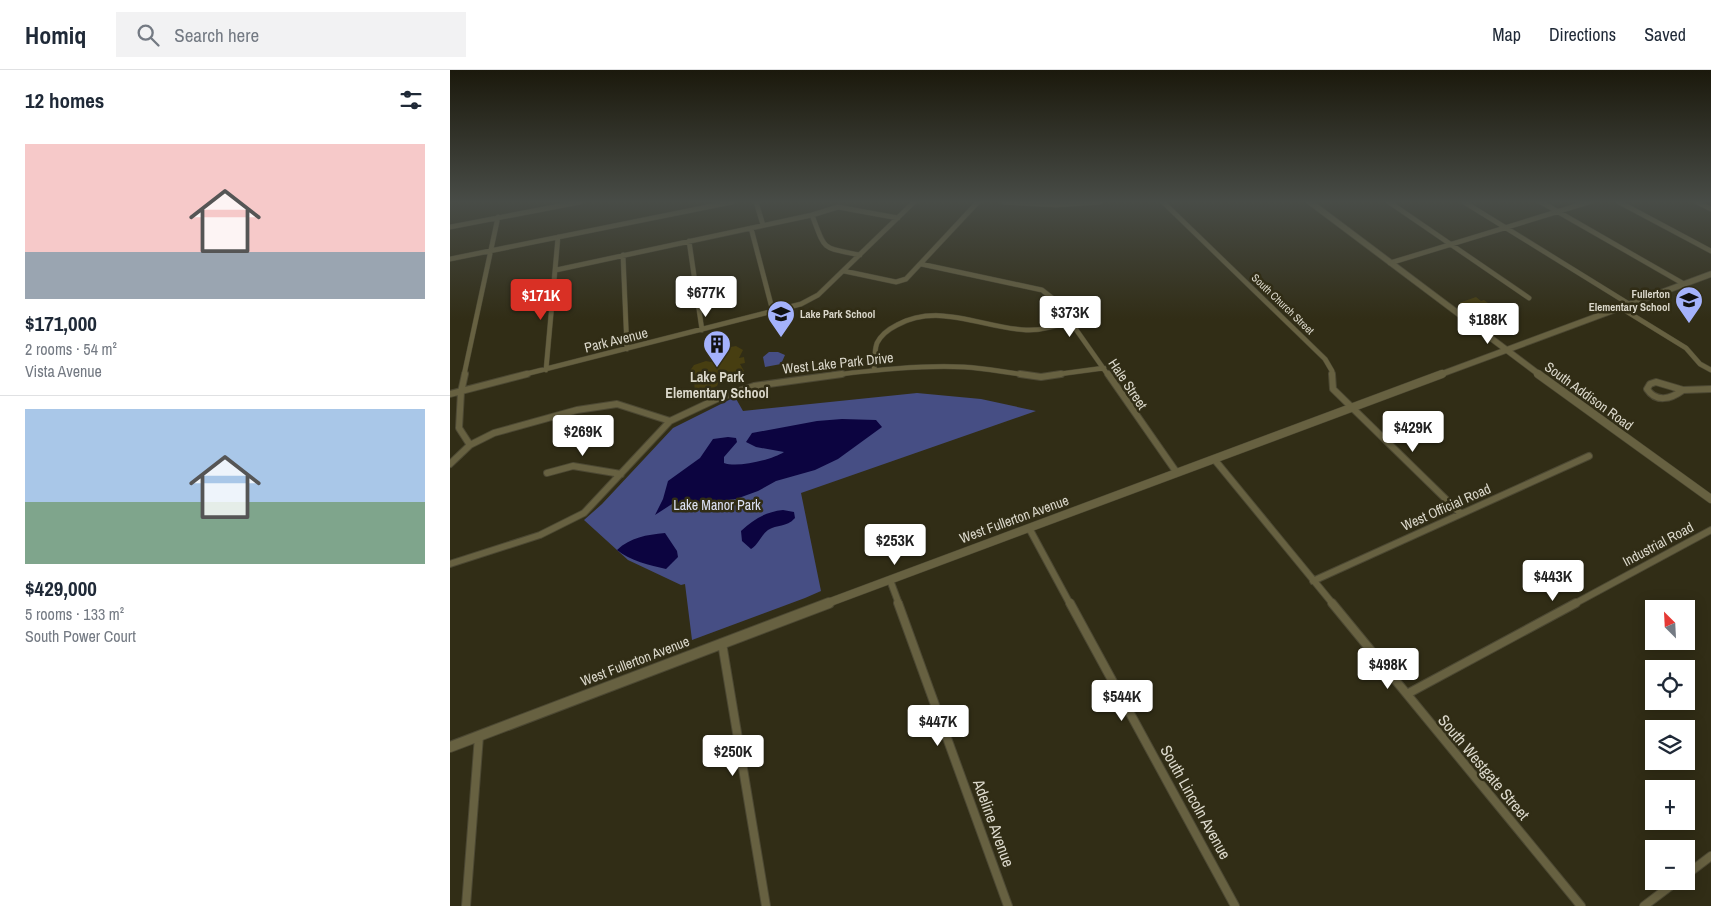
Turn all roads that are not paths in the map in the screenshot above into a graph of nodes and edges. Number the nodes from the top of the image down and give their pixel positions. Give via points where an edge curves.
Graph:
1 (492, 241) edge
2 (538, 241) edge
3 (558, 241) edge
4 (689, 241) joint
5 (754, 241) edge
6 (821, 241) edge
7 (874, 241) edge
8 (943, 241) edge
9 (1203, 241) edge
10 (1361, 241) edge
11 (1446, 241) edge
12 (1460, 241) edge
13 (1526, 241) edge
14 (1609, 241) edge
15 (1694, 241) edge
16 (1450, 244) junction
17 (1711, 250) edge
18 (489, 251) junction
19 (623, 255) junction
20 (860, 255) junction
21 (450, 259) edge
22 (1390, 263) junction
23 (922, 264) junction
24 (556, 270) junction
25 (844, 270) junction
26 (1711, 274) edge
27 (1684, 284) junction
28 (1529, 298) dead end
29 (1629, 304) junction
30 (1621, 308) junction
31 (773, 312) junction
32 (1071, 321) junction
33 (702, 330) junction
34 (626, 349) junction
35 (1505, 350) junction
36 (1104, 368) junction
37 (546, 370) junction
38 (874, 370) junction
39 (1711, 370) edge
40 (1711, 389) edge
41 (1683, 390) junction
42 (461, 392) junction
43 (450, 394) edge
44 (621, 398) dead end
45 (617, 404) junction
46 (1350, 408) junction
47 (670, 421) junction
48 (470, 445) junction
49 (1589, 456) dead end
50 (1214, 460) junction
51 (450, 464) edge
52 (547, 473) dead end
53 (1177, 473) junction
54 (621, 474) junction
55 (1711, 499) edge
56 (1461, 514) junction
57 (1029, 528) junction
58 (1711, 530) edge
59 (450, 564) edge
60 (890, 580) junction
61 (1313, 581) junction
62 (722, 644) junction
63 (1407, 694) junction
64 (479, 736) junction
65 (450, 747) edge
66 (1711, 856) edge
67 (1695, 868) edge
68 (1666, 890) edge
69 (466, 906) edge
70 (766, 906) edge
71 (1008, 906) edge
72 (1236, 906) edge
73 (1581, 906) edge
74 (1644, 906) edge

1 - 18 street
2 - 18 street
3 - 24 street
4 - 19 street
4 - 33 street
5 - 31 street
6 - 20 street via 829,248
7 - 20 street, Park Avenue
8 - 23 street
9 - 46 street, South Church Street via 1330,363 1333,389
10 - 22 street, South Addison Road
11 - 16 street
12 - 16 street
13 - 29 street
14 - 27 street
15 - 17 street
16 - 22 street
16 - 28 street
18 - 21 street
18 - 42 street
19 - 24 street
19 - 34 street
20 - 25 street, Park Avenue
22 - 35 street, South Addison Road
23 - 25 street via 900,282
23 - 32 street, Hale Street via 1042,290 1056,301
24 - 37 street
25 - 31 street, Park Avenue via 818,295
26 - 27 street, West Fullerton Avenue
27 - 29 street, West Fullerton Avenue
29 - 30 street, West Fullerton Avenue
30 - 35 street, West Fullerton Avenue
30 - 39 street via 1686,348 1700,364
31 - 33 street, Park Avenue
32 - 36 street, Hale Street
32 - 38 street via 1026,330 952,315 918,318 895,326 883,336 876,346
33 - 34 street, Park Avenue
34 - 37 street, Park Avenue
35 - 46 street, West Fullerton Avenue
35 - 55 street, South Addison Road
36 - 38 street, West Lake Park Drive via 1041,377 955,366
36 - 53 street, Hale Street
37 - 42 street, Park Avenue
38 - 47 street, West Lake Park Drive via 754,386 721,397
40 - 41 street
41 - 41 street via 1663,399 1649,393 1647,388 1656,382
42 - 43 street, Park Avenue
42 - 48 street via 459,428
44 - 45 street
45 - 47 street
45 - 48 street via 577,410 505,430
46 - 50 street, West Fullerton Avenue
46 - 56 street, South Church Street
47 - 54 street, West Lake Park Drive
48 - 51 street
49 - 56 street, West Official Road
50 - 53 street, West Fullerton Avenue
50 - 61 street, South Westgate Street
52 - 54 street via 573,466
53 - 57 street, West Fullerton Avenue
54 - 59 street, West Lake Park Drive via 584,513 553,530
56 - 61 street, West Official Road
57 - 60 street, West Fullerton Avenue
57 - 72 street, South Lincoln Avenue
58 - 63 street, Industrial Road
60 - 62 street, West Fullerton Avenue
60 - 71 street, Adeline Avenue
61 - 63 street, South Westgate Street
62 - 64 street, West Fullerton Avenue
62 - 70 street
63 - 73 street, South Westgate Street
64 - 65 street, West Fullerton Avenue
64 - 69 street
66 - 67 street
68 - 74 street

